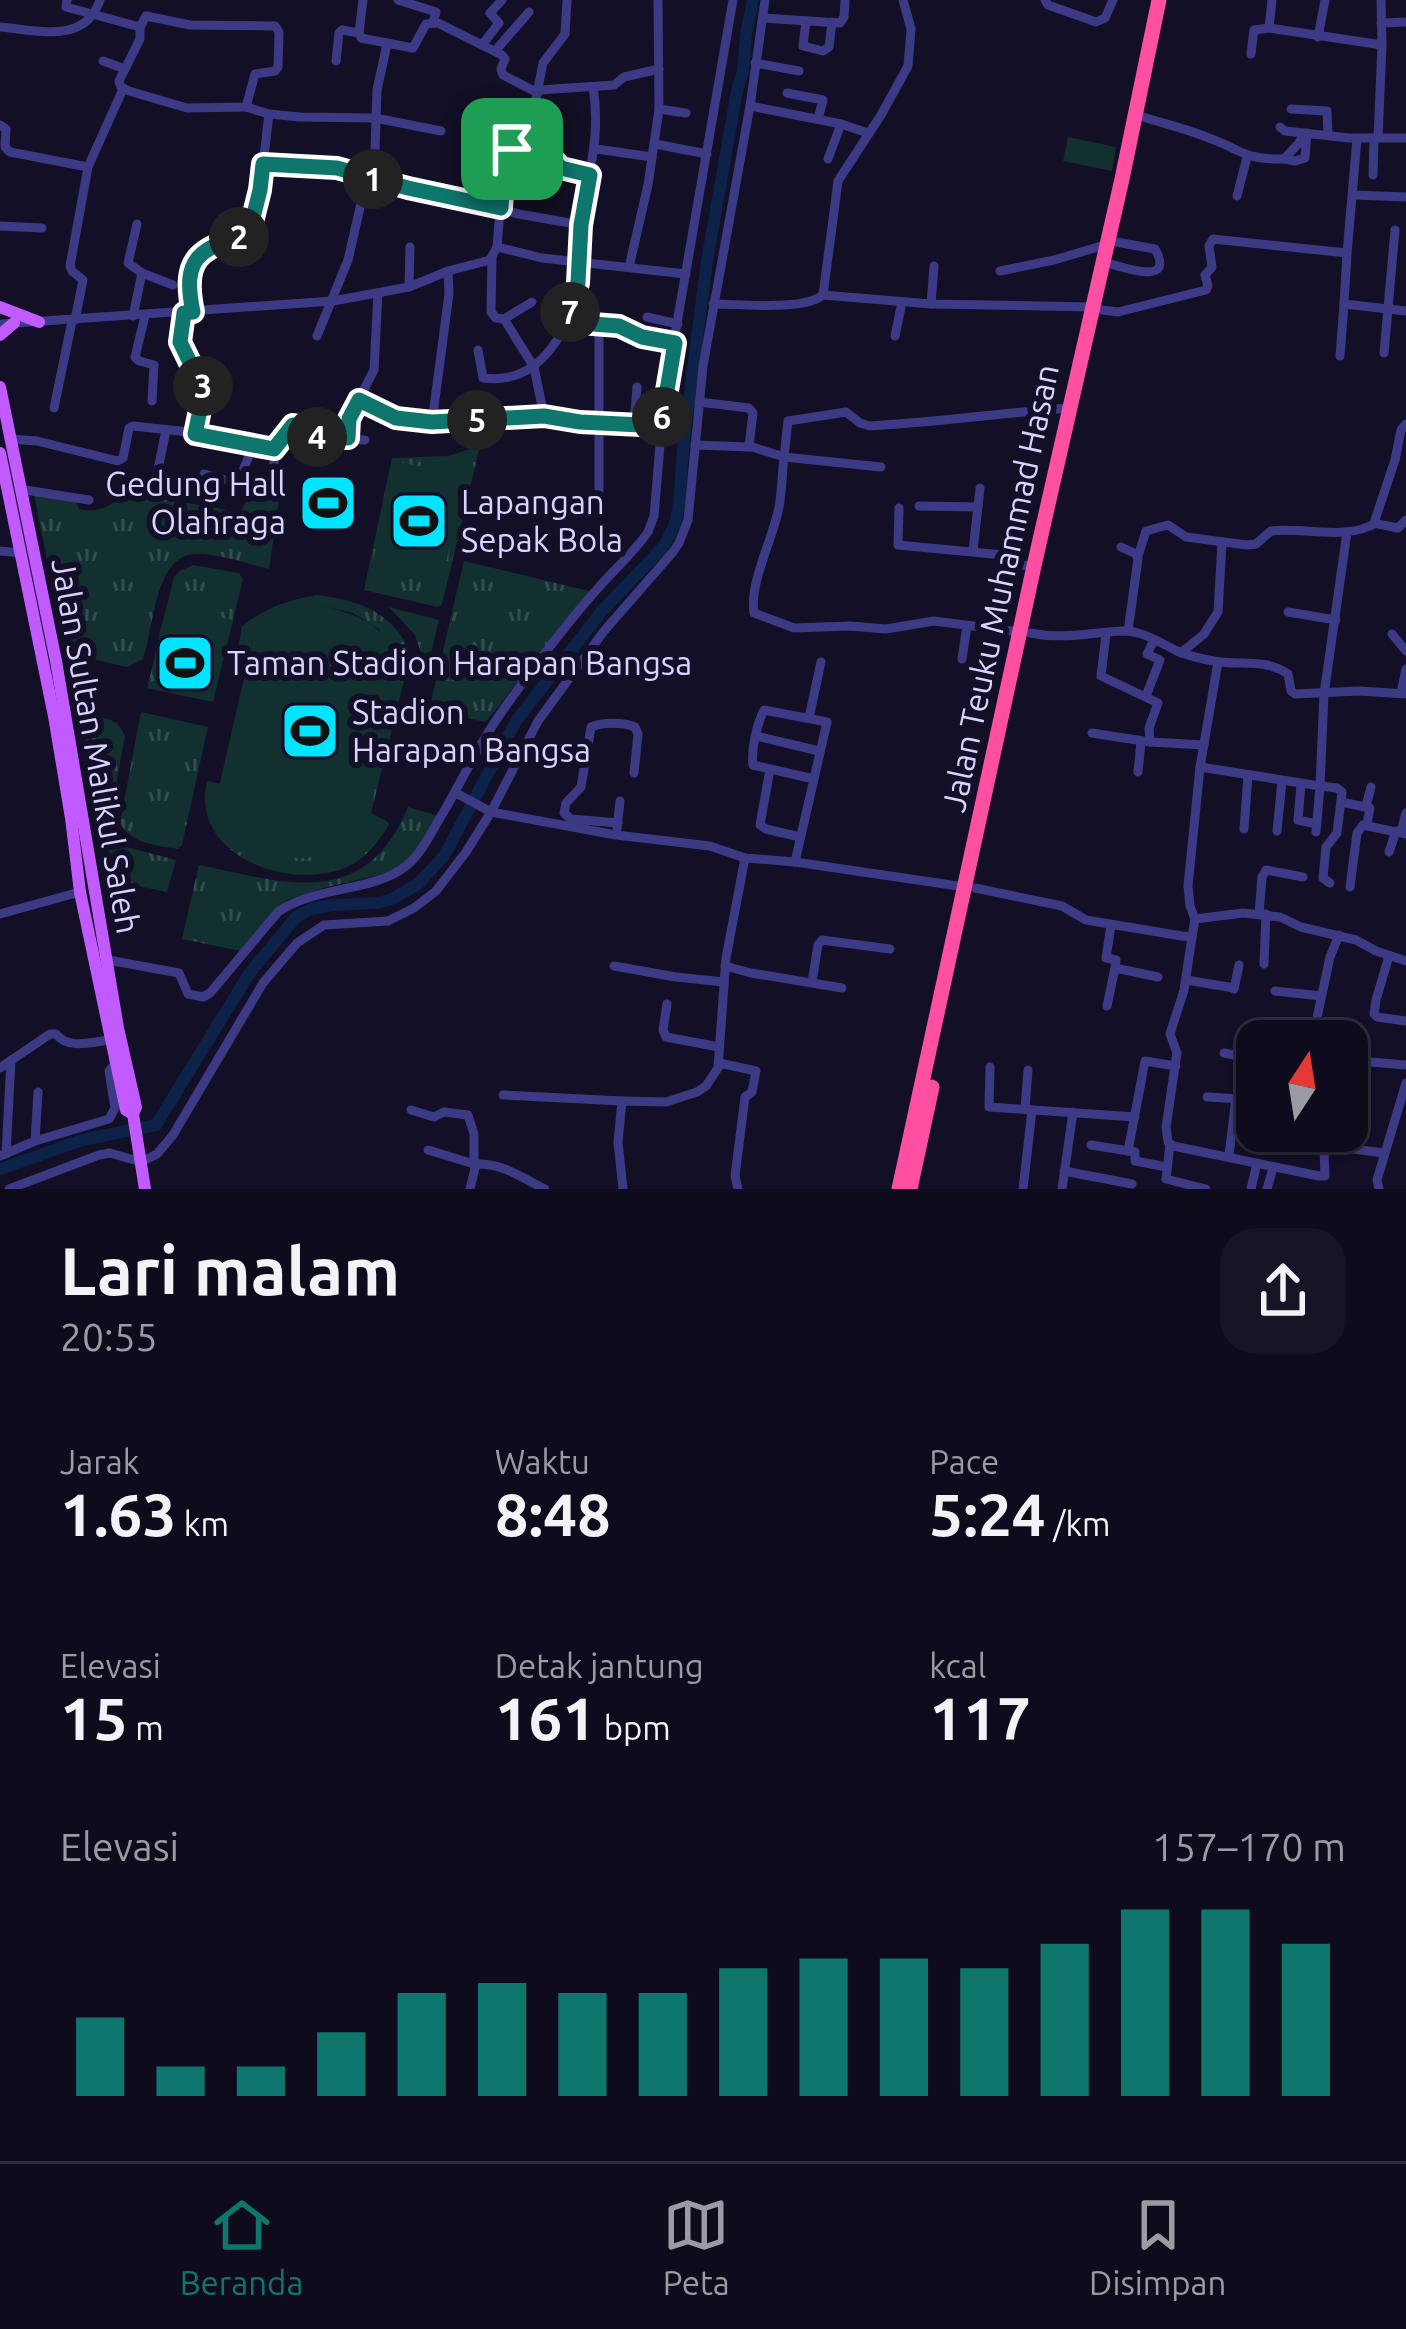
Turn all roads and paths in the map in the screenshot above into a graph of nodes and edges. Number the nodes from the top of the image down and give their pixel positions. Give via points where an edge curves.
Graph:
1 (67, 0) edge
2 (100, 0) edge
3 (363, 0) edge
4 (398, 0) edge
5 (502, 0) edge
6 (567, 0) edge
7 (658, 0) edge
8 (733, 0) edge
9 (765, 0) edge
10 (845, 0) edge
11 (903, 0) edge
12 (1046, 0) edge
13 (1113, 0) edge
14 (1159, 0) edge
15 (1169, 0) edge
16 (1272, 0) edge
17 (1325, 0) edge
18 (1381, 0) edge
19 (529, 12) dead end
20 (95, 13) junction
21 (763, 18) junction
22 (806, 21) junction
23 (433, 22) junction
24 (832, 22) junction
25 (1381, 22) junction
26 (1406, 22) edge
27 (188, 25) junction
28 (0, 27) edge
29 (140, 27) junction
30 (1270, 28) junction
31 (359, 33) junction
32 (1318, 38) junction
33 (184, 40) dead end
34 (387, 44) junction
35 (482, 45) junction
36 (1382, 45) junction
37 (495, 51) junction
38 (1251, 55) dead end
39 (103, 61) dead end
40 (336, 61) dead end
41 (755, 63) junction
42 (125, 69) junction
43 (659, 70) junction
44 (799, 70) dead end
45 (593, 87) junction
46 (123, 89) junction
47 (538, 92) junction
48 (788, 92) dead end
49 (750, 106) junction
50 (246, 107) junction
51 (659, 109) junction
52 (1291, 109) dead end
53 (269, 113) junction
54 (686, 113) dead end
55 (375, 118) junction
56 (818, 119) junction
57 (841, 124) junction
58 (0, 125) edge
59 (1280, 128) dead end
60 (441, 131) dead end
61 (491, 132) dead end
62 (868, 133) junction
63 (1136, 133) junction
64 (1306, 133) junction
65 (1328, 135) junction
66 (1376, 138) junction
67 (1406, 138) edge
68 (1357, 139) junction
69 (655, 144) junction
70 (515, 146) junction
71 (596, 149) junction
72 (706, 154) junction
73 (1246, 157) junction
74 (652, 158) junction
75 (828, 159) dead end
76 (263, 164) junction
77 (88, 166) junction
78 (590, 175) junction
79 (1373, 175) dead end
80 (370, 178) junction
81 (1354, 195) junction
82 (1237, 196) dead end
83 (1406, 197) edge
84 (501, 208) junction
85 (137, 224) dead end
86 (581, 225) junction
87 (0, 226) edge
88 (42, 228) dead end
89 (1395, 230) dead end
90 (1119, 243) junction
91 (410, 247) dead end
92 (494, 252) junction
93 (1348, 254) junction
94 (580, 263) junction
95 (934, 266) dead end
96 (629, 267) junction
97 (1119, 267) junction
98 (448, 271) junction
99 (1000, 271) dead end
100 (142, 273) junction
101 (686, 274) junction
102 (173, 285) dead end
103 (410, 287) junction
104 (378, 293) junction
105 (823, 295) junction
106 (333, 301) junction
107 (532, 302) dead end
108 (902, 302) junction
109 (713, 304) junction
110 (932, 304) junction
111 (1344, 304) junction
112 (0, 307) edge
113 (1097, 308) junction
114 (1388, 308) junction
115 (1406, 310) edge
116 (188, 312) junction
117 (139, 316) junction
118 (647, 317) dead end
119 (568, 318) junction
120 (504, 319) junction
121 (73, 321) junction
122 (39, 322) junction
123 (7, 324) edge
124 (678, 324) junction
125 (599, 326) junction
126 (0, 335) edge
127 (317, 336) dead end
128 (895, 337) dead end
129 (675, 343) junction
130 (478, 350) dead end
131 (1384, 353) dead end
132 (1340, 356) dead end
133 (534, 367) junction
134 (0, 387) edge
135 (637, 387) dead end
136 (359, 400) junction
137 (152, 401) dead end
138 (699, 402) junction
139 (54, 408) dead end
140 (1070, 408) junction
141 (544, 416) junction
142 (432, 422) junction
143 (597, 422) junction
144 (634, 424) junction
145 (1406, 424) edge
146 (661, 426) junction
147 (166, 430) junction
148 (195, 434) junction
149 (348, 438) junction
150 (10, 439) junction
151 (365, 440) dead end
152 (1067, 444) junction
153 (254, 446) junction
154 (695, 446) junction
155 (751, 447) junction
156 (276, 449) junction
157 (0, 454) edge
158 (784, 458) junction
159 (881, 467) dead end
160 (204, 474) dead end
161 (155, 484) dead end
162 (270, 488) dead end
163 (980, 488) dead end
164 (598, 493) dead end
165 (16, 495) junction
166 (88, 500) dead end
167 (919, 506) dead end
168 (978, 507) junction
169 (899, 508) dead end
170 (1406, 520) edge
171 (881, 522) dead end
172 (1376, 523) junction
173 (898, 524) junction
174 (1347, 532) junction
175 (1222, 543) junction
176 (1121, 548) dead end
177 (0, 551) edge
178 (973, 551) junction
179 (21, 553) junction
180 (1138, 556) junction
181 (1034, 566) junction
182 (38, 603) junction
183 (1288, 612) dead end
184 (1336, 620) junction
185 (967, 626) junction
186 (1128, 631) junction
187 (1025, 633) junction
188 (1106, 634) junction
189 (1392, 634) dead end
190 (1154, 640) junction
191 (1406, 650) edge
192 (1181, 653) junction
193 (962, 659) dead end
194 (821, 662) dead end
195 (1218, 662) junction
196 (1406, 669) edge
197 (1324, 694) junction
198 (1403, 694) edge
199 (1146, 696) junction
200 (809, 718) junction
201 (1092, 734) dead end
202 (756, 736) junction
203 (1146, 742) junction
204 (1204, 745) junction
205 (819, 751) junction
206 (1200, 767) junction
207 (770, 770) junction
208 (1138, 772) dead end
209 (634, 773) dead end
210 (1248, 776) junction
211 (814, 779) junction
212 (1282, 781) junction
213 (1301, 784) junction
214 (1320, 786) junction
215 (1371, 787) dead end
216 (459, 795) junction
217 (620, 802) dead end
218 (1341, 802) junction
219 (1366, 806) junction
220 (488, 811) junction
221 (1406, 813) edge
222 (77, 816) junction
223 (1367, 824) junction
224 (617, 829) junction
225 (1244, 829) dead end
226 (1277, 830) dead end
227 (1401, 832) edge
228 (800, 836) junction
229 (1389, 852) dead end
230 (745, 858) junction
231 (795, 862) junction
232 (1303, 877) dead end
233 (1330, 883) dead end
234 (970, 887) junction
235 (1349, 887) dead end
236 (80, 890) junction
237 (0, 912) edge
238 (1262, 914) junction
239 (1195, 919) junction
240 (1111, 925) junction
241 (1339, 935) junction
242 (1192, 937) junction
243 (98, 940) junction
244 (890, 949) dead end
245 (1389, 956) junction
246 (108, 960) junction
247 (1406, 961) edge
248 (1264, 964) dead end
249 (1239, 965) dead end
250 (614, 966) dead end
251 (725, 966) junction
252 (1115, 968) junction
253 (1158, 977) dead end
254 (1186, 980) junction
255 (724, 982) junction
256 (812, 982) junction
257 (842, 988) dead end
258 (1275, 991) dead end
259 (1321, 996) junction
260 (667, 1004) dead end
261 (1107, 1006) dead end
262 (1318, 1020) edge
263 (1406, 1021) edge
264 (110, 1040) junction
265 (719, 1047) junction
266 (1224, 1053) dead end
267 (1236, 1056) edge
268 (11, 1060) junction
269 (1368, 1062) edge
270 (719, 1063) junction
271 (115, 1064) junction
272 (1406, 1065) edge
273 (1176, 1066) junction
274 (990, 1067) dead end
275 (0, 1068) edge
276 (1028, 1070) dead end
277 (1406, 1083) edge
278 (38, 1091) dead end
279 (503, 1095) dead end
280 (1208, 1097) dead end
281 (1236, 1098) joint
282 (622, 1101) junction
283 (1029, 1109) junction
284 (411, 1110) dead end
285 (1073, 1112) junction
286 (1402, 1112) edge
287 (133, 1116) junction
288 (1135, 1118) junction
289 (35, 1142) junction
290 (1170, 1144) junction
291 (1091, 1145) dead end
292 (428, 1150) dead end
293 (1128, 1151) junction
294 (1384, 1153) junction
295 (3, 1155) edge
296 (1229, 1155) junction
297 (140, 1156) junction
298 (912, 1156) junction
299 (1257, 1163) junction
300 (475, 1164) junction
301 (1167, 1167) junction
302 (1274, 1168) junction
303 (1064, 1171) junction
304 (1311, 1176) junction
305 (1100, 1183) edge
306 (1132, 1184) dead end
307 (1189, 1187) edge
308 (541, 1188) edge
309 (9, 1189) edge
310 (145, 1189) edge
311 (470, 1189) edge
312 (622, 1189) edge
313 (738, 1189) edge
314 (899, 1189) edge
315 (910, 1189) edge
316 (1023, 1189) edge
317 (1062, 1189) edge
318 (1206, 1189) edge
319 (1251, 1189) edge
320 (1267, 1189) edge
321 (1309, 1189) edge
322 (1379, 1189) edge

1 - 20 street via 66,7
2 - 20 street
3 - 31 street
4 - 23 street via 436,11
5 - 35 street via 490,13 499,23
6 - 47 street via 565,34 543,63
7 - 43 street
8 - 72 street
9 - 21 street
10 - 24 street via 844,20
11 - 62 street via 908,66
12 - 13 street via 1096,22
14 - 63 highway, Jalan Teuku Muhammad Hasan
15 - 63 highway, Jalan Teuku Muhammad Hasan
16 - 30 street
17 - 32 street
18 - 25 street
19 - 37 street
20 - 28 street via 65,31
20 - 29 street
21 - 22 street
21 - 41 street
22 - 24 street
22 - 24 street via 803,46 823,51
23 - 34 street via 414,48
23 - 35 street
25 - 26 street
25 - 36 street
27 - 29 street via 148,16
27 - 33 street
27 - 50 street via 278,28 278,68 255,74
29 - 42 street
30 - 32 street
30 - 38 street via 1253,31
31 - 34 street
31 - 40 street via 340,31
32 - 36 street
34 - 55 street
35 - 37 street
36 - 66 street
37 - 47 street via 506,59 502,75
39 - 42 street
41 - 44 street
41 - 49 street
42 - 46 street
43 - 45 street
43 - 51 street
45 - 47 street
45 - 71 street
46 - 50 street via 187,108
46 - 77 street
47 - 70 street via 531,124
48 - 56 street via 823,100
49 - 56 street
49 - 109 street
50 - 53 street
51 - 54 street
51 - 69 street
52 - 65 street via 1327,111
53 - 55 street
53 - 76 street
55 - 60 street
55 - 80 street
56 - 57 street
57 - 62 street
57 - 75 street
58 - 77 street via 10,152
59 - 64 street
61 - 70 street
62 - 105 street via 838,182
63 - 73 street via 1214,140
63 - 90 highway, Jalan Teuku Muhammad Hasan
64 - 65 street
64 - 73 street via 1284,159
65 - 68 street
66 - 67 street
66 - 68 street
66 - 79 street
68 - 81 street
69 - 72 street
69 - 74 street
70 - 78 street
70 - 84 street via 504,161
71 - 74 street
71 - 78 street
72 - 101 street
73 - 82 street
74 - 96 street
76 - 80 street
76 - 116 street via 249,234 225,239 191,267
77 - 121 street via 70,266 83,280
78 - 86 street
80 - 84 street
80 - 106 street
81 - 83 street
81 - 93 street
84 - 86 street
84 - 92 street
85 - 100 street via 128,262
86 - 94 street
87 - 88 street
89 - 114 street
90 - 97 highway, Jalan Teuku Muhammad Hasan
90 - 97 street via 1160,256 1148,274
90 - 99 street
90 - 113 highway, Jalan Teuku Muhammad Hasan
91 - 103 street
92 - 94 street
92 - 98 street
92 - 120 street via 490,308
93 - 111 street
93 - 113 street via 1213,239 1206,290 1118,311
94 - 96 street
94 - 119 street
95 - 110 street
96 - 101 street
97 - 113 highway, Jalan Teuku Muhammad Hasan
98 - 103 street
98 - 142 street
100 - 102 street
100 - 117 street
101 - 124 street
103 - 104 street
104 - 106 street
104 - 136 street via 374,370
105 - 108 street
105 - 109 street via 812,303
106 - 116 street
106 - 127 street
107 - 120 street
108 - 110 street
108 - 128 street
109 - 138 street
110 - 113 street
111 - 114 street
111 - 132 street
112 - 122 main road
113 - 140 highway, Jalan Teuku Muhammad Hasan
113 - 152 highway, Jalan Teuku Muhammad Hasan
114 - 115 street
114 - 131 street
116 - 117 street
116 - 148 street via 180,342 204,391
117 - 121 street
117 - 137 street via 135,357 154,366
118 - 124 street
119 - 125 street
119 - 133 street
120 - 133 street
121 - 122 street
121 - 139 street
122 - 123 street
123 - 126 main road
124 - 129 street
125 - 129 street
125 - 143 street
129 - 146 street
130 - 133 street via 486,380
133 - 141 street
134 - 150 main road, Jalan Sultan Malikul Saleh
135 - 144 street
136 - 142 street via 396,418
136 - 149 street
138 - 154 street
138 - 155 street via 752,410
140 - 152 highway, Jalan Teuku Muhammad Hasan
140 - 158 street via 870,426 846,412 791,419
141 - 142 street
141 - 143 street
143 - 144 street
143 - 164 street
144 - 146 street
145 - 172 street
146 - 216 street via 648,532 502,710
147 - 148 street
147 - 150 street via 130,427 118,461
147 - 161 street
148 - 153 street
149 - 151 street
149 - 156 street via 313,437 293,425
150 - 165 main road, Jalan Sultan Malikul Saleh
152 - 181 highway, Jalan Teuku Muhammad Hasan
152 - 187 highway, Jalan Teuku Muhammad Hasan
153 - 156 street
153 - 160 street via 242,484
154 - 155 street
154 - 220 street via 679,543 567,680
155 - 158 street
156 - 162 street
157 - 165 main road, Jalan Sultan Malikul Saleh
158 - 159 street
158 - 185 street via 754,613 794,628
163 - 168 street
165 - 166 street
165 - 179 main road, Jalan Sultan Malikul Saleh
165 - 182 main road, Jalan Sultan Malikul Saleh
167 - 168 street
168 - 178 street
169 - 173 street
170 - 172 street via 1398,528
171 - 173 street
172 - 174 street
173 - 178 street via 898,545
174 - 175 street via 1281,530 1256,544
174 - 184 street
175 - 180 street via 1168,525 1146,531
175 - 192 street via 1218,612
176 - 180 street
177 - 179 street
178 - 181 street
179 - 182 main road, Jalan Sultan Malikul Saleh
180 - 186 street
181 - 187 highway, Jalan Teuku Muhammad Hasan
182 - 222 main road, Jalan Sultan Malikul Saleh
183 - 184 street
184 - 197 street
185 - 187 street
185 - 193 street
186 - 188 street
186 - 190 street
187 - 188 street
187 - 234 highway, Jalan Teuku Muhammad Hasan
188 - 199 street via 1101,676
189 - 191 street
190 - 192 street
190 - 199 street via 1148,654 1160,659
192 - 195 street
194 - 200 street
195 - 197 street via 1280,668 1293,693
195 - 204 street
196 - 198 street
197 - 198 street
197 - 214 street
199 - 203 street via 1158,705
200 - 202 street via 764,710
200 - 205 street via 827,722
201 - 203 street
202 - 205 street
202 - 207 street via 753,765
203 - 204 street
203 - 208 street
204 - 206 street
205 - 211 street
206 - 210 street
206 - 239 street via 1188,886
207 - 211 street
207 - 228 street via 760,825
209 - 224 street via 634,727 591,727 581,787 564,813
210 - 212 street
210 - 225 street
211 - 228 street
212 - 213 street
212 - 226 street
213 - 214 street
213 - 214 street via 1298,820 1316,828
214 - 218 street via 1340,789
215 - 219 street
216 - 220 street
216 - 246 street via 405,868 288,905 203,997 188,994 179,973
217 - 224 street
218 - 219 street
218 - 233 street via 1326,847 1323,878
219 - 223 street
220 - 224 street
220 - 297 street via 466,852 414,908 388,921 324,925 297,943 263,983 173,1135 158,1154
221 - 227 street
222 - 236 main road, Jalan Sultan Malikul Saleh
222 - 243 main road, Jalan Sultan Malikul Saleh
223 - 227 street
223 - 235 street via 1357,833
224 - 230 street
227 - 229 street
228 - 231 street
230 - 231 street
230 - 251 street
231 - 234 street
232 - 238 street via 1266,870
234 - 240 street
234 - 298 highway, Jalan Teuku Muhammad Hasan
236 - 237 street
236 - 243 main road, Jalan Sultan Malikul Saleh
238 - 239 street
238 - 241 street
238 - 248 street
239 - 242 street
240 - 242 street
240 - 252 street via 1105,956
241 - 245 street
241 - 259 street
242 - 254 street
243 - 246 main road, Jalan Sultan Malikul Saleh
243 - 264 main road, Jalan Sultan Malikul Saleh
244 - 256 street via 822,940
245 - 247 street
245 - 263 street via 1375,1014
246 - 287 main road, Jalan Sultan Malikul Saleh
249 - 254 street via 1233,991
250 - 255 street
251 - 255 street
251 - 256 street
252 - 253 street
252 - 261 street
254 - 273 street via 1170,1034
255 - 265 street
256 - 257 street
258 - 259 street
259 - 262 street
260 - 265 street via 666,1037
264 - 268 street via 72,1044 50,1034
264 - 271 main road, Jalan Sultan Malikul Saleh
265 - 270 street
266 - 267 street
268 - 275 street
268 - 295 street
269 - 272 street
270 - 282 street via 697,1092 666,1102
270 - 313 street via 756,1071 745,1097
271 - 287 main road, Jalan Sultan Malikul Saleh
271 - 289 street via 108,1075 112,1116
273 - 288 street via 1145,1061
273 - 290 street
274 - 283 street via 988,1106
276 - 283 street
277 - 286 street
278 - 289 street
279 - 282 street
280 - 281 street
281 - 296 street
282 - 312 street
283 - 285 street
283 - 316 street
284 - 300 street via 468,1115
285 - 288 street
285 - 303 street
286 - 294 street
287 - 297 main road, Jalan Sultan Malikul Saleh
288 - 293 street
289 - 295 street
290 - 296 street
290 - 301 street
291 - 293 street
292 - 300 street
293 - 301 street via 1135,1161
294 - 304 street via 1330,1146 1325,1176
294 - 322 street
296 - 299 street
297 - 309 street via 99,1155
297 - 310 main road, Jalan Sultan Malikul Saleh
298 - 314 highway, Jalan Teuku Muhammad Hasan
298 - 315 highway, Jalan Teuku Muhammad Hasan
299 - 302 street
299 - 319 street
300 - 308 street via 506,1168
300 - 311 street
301 - 307 street via 1166,1179
302 - 304 street
302 - 320 street
303 - 305 street
303 - 317 street
304 - 321 street
305 - 306 street
307 - 318 street

